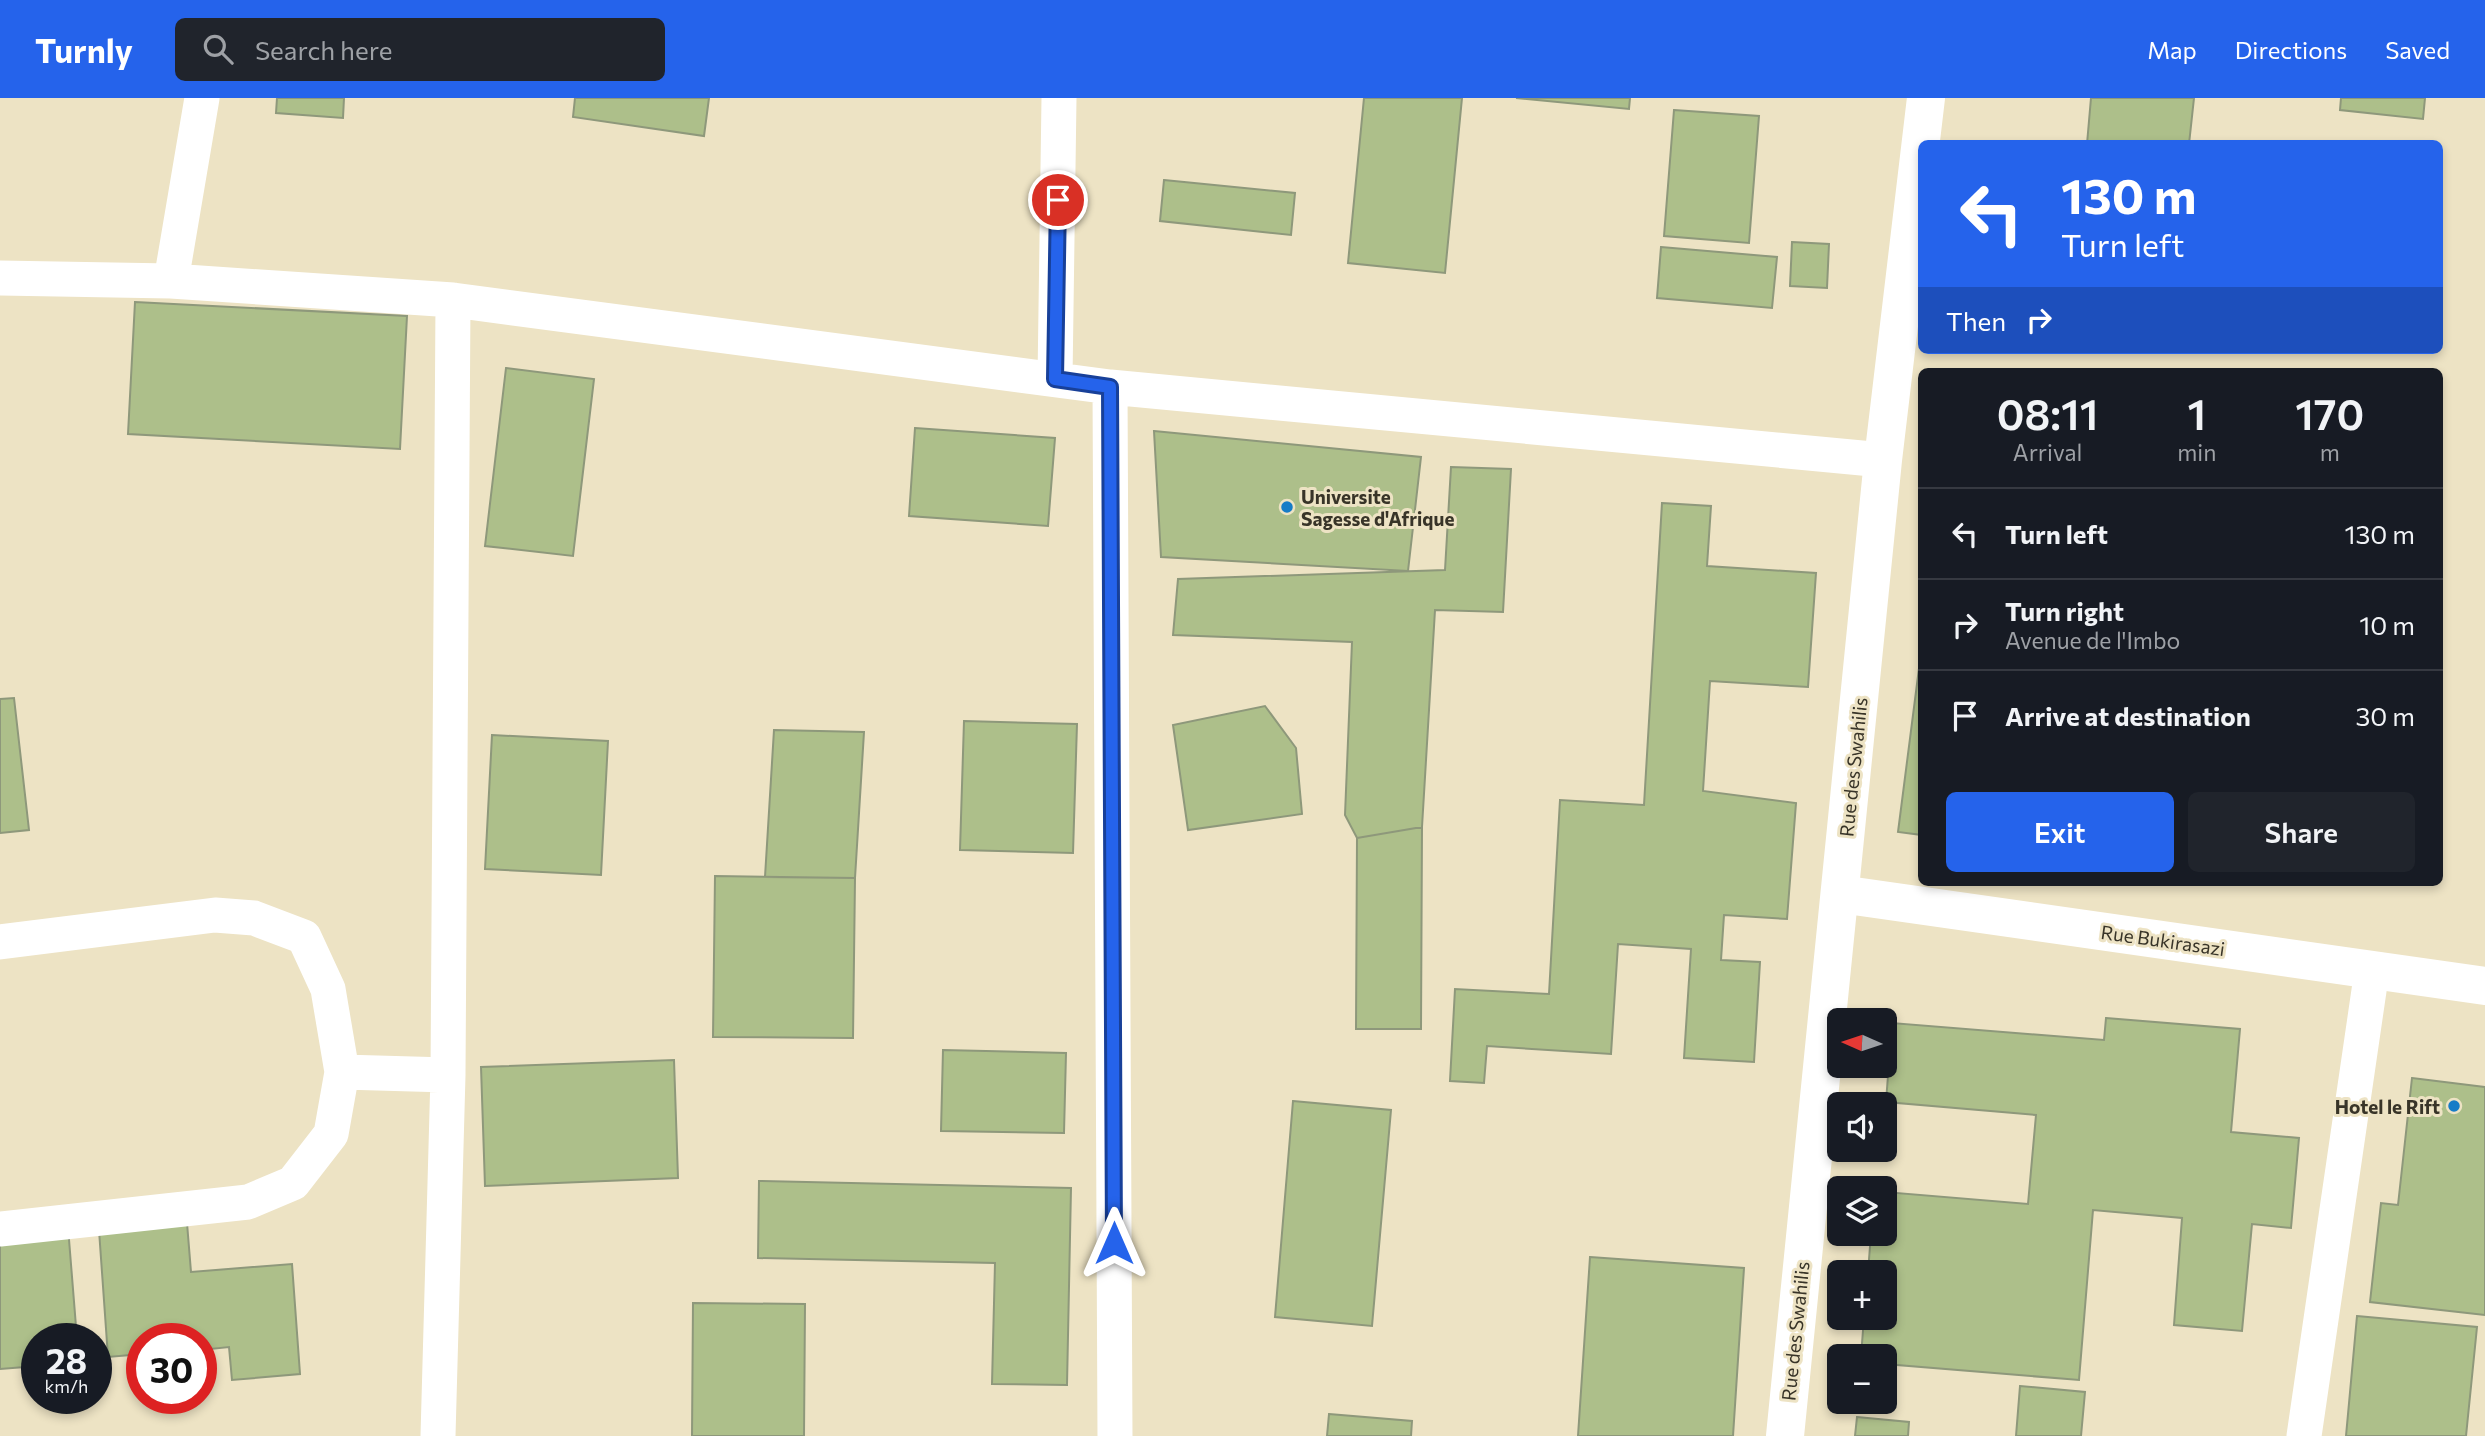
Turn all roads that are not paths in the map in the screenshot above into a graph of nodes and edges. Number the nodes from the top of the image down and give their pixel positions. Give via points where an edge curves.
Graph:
1 (202, 98) edge
2 (1059, 98) edge
3 (1926, 98) edge
4 (1921, 140) edge
5 (1918, 165) edge
6 (0, 278) edge
7 (171, 281) junction
8 (453, 300) junction
9 (1055, 379) junction
10 (1110, 387) junction
11 (1883, 460) junction
12 (1840, 894) junction
13 (0, 942) edge
14 (2372, 970) junction
15 (2485, 986) edge
16 (342, 1072) junction
17 (448, 1075) junction
18 (0, 1229) edge
19 (439, 1436) edge
20 (1115, 1436) edge
21 (1785, 1436) edge
22 (2304, 1436) edge

1 - 7 street
2 - 9 street
3 - 4 street, Rue des Swahilis
5 - 11 street, Rue des Swahilis
6 - 7 street
7 - 8 street
8 - 9 street
8 - 17 street
9 - 10 street
10 - 11 street
10 - 20 street
11 - 12 street, Rue des Swahilis
12 - 14 street, Rue Bukirasazi
12 - 21 street, Rue des Swahilis
13 - 16 street via 215,915 254,918 304,937 328,989
14 - 15 street, Rue Bukirasazi
14 - 22 street
16 - 17 street
16 - 18 street via 331,1134 293,1183 247,1202
17 - 19 street

